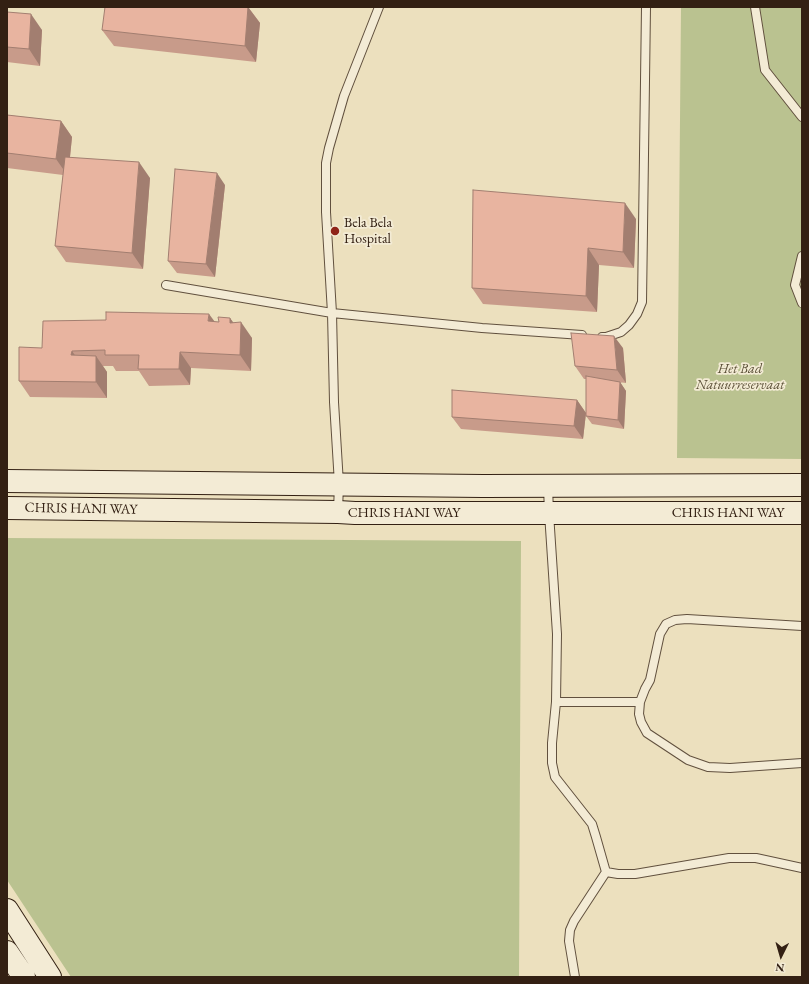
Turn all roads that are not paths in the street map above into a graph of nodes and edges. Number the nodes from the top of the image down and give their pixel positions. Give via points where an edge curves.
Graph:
1 (379, 7) edge
2 (646, 7) edge
3 (755, 7) edge
4 (802, 117) edge
5 (802, 256) edge
6 (166, 285) dead end
7 (802, 303) edge
8 (332, 314) junction
9 (7, 481) edge
10 (339, 484) junction
11 (802, 485) edge
12 (548, 486) junction
13 (7, 508) edge
14 (338, 512) junction
15 (549, 513) junction
16 (802, 513) edge
17 (802, 626) edge
18 (556, 702) junction
19 (640, 702) junction
20 (802, 763) edge
21 (802, 868) edge
22 (606, 872) junction
23 (7, 910) edge
24 (7, 952) edge
25 (24, 977) edge
26 (50, 977) edge
27 (574, 977) edge

1 - 8 lane via 344,96 326,163
2 - 8 lane via 642,302 629,325 621,332 606,337
3 - 4 lane via 765,70
5 - 7 lane via 795,285
6 - 8 lane
8 - 10 lane
9 - 10 main road, CHRIS HANI WAY
10 - 12 main road, CHRIS HANI WAY
10 - 14 lane
11 - 12 main road, CHRIS HANI WAY
12 - 15 lane
13 - 14 main road, CHRIS HANI WAY
14 - 15 main road, CHRIS HANI WAY
15 - 16 main road, CHRIS HANI WAY
15 - 18 lane via 557,634
17 - 19 lane via 687,619 666,624 660,634 650,680
18 - 19 lane
18 - 22 lane via 552,743 555,777 592,824
19 - 20 lane via 639,714 647,733 688,760 708,767 730,768
21 - 22 lane via 756,858 729,858 635,874
22 - 27 lane via 570,930
23 - 26 main road
24 - 25 main road

